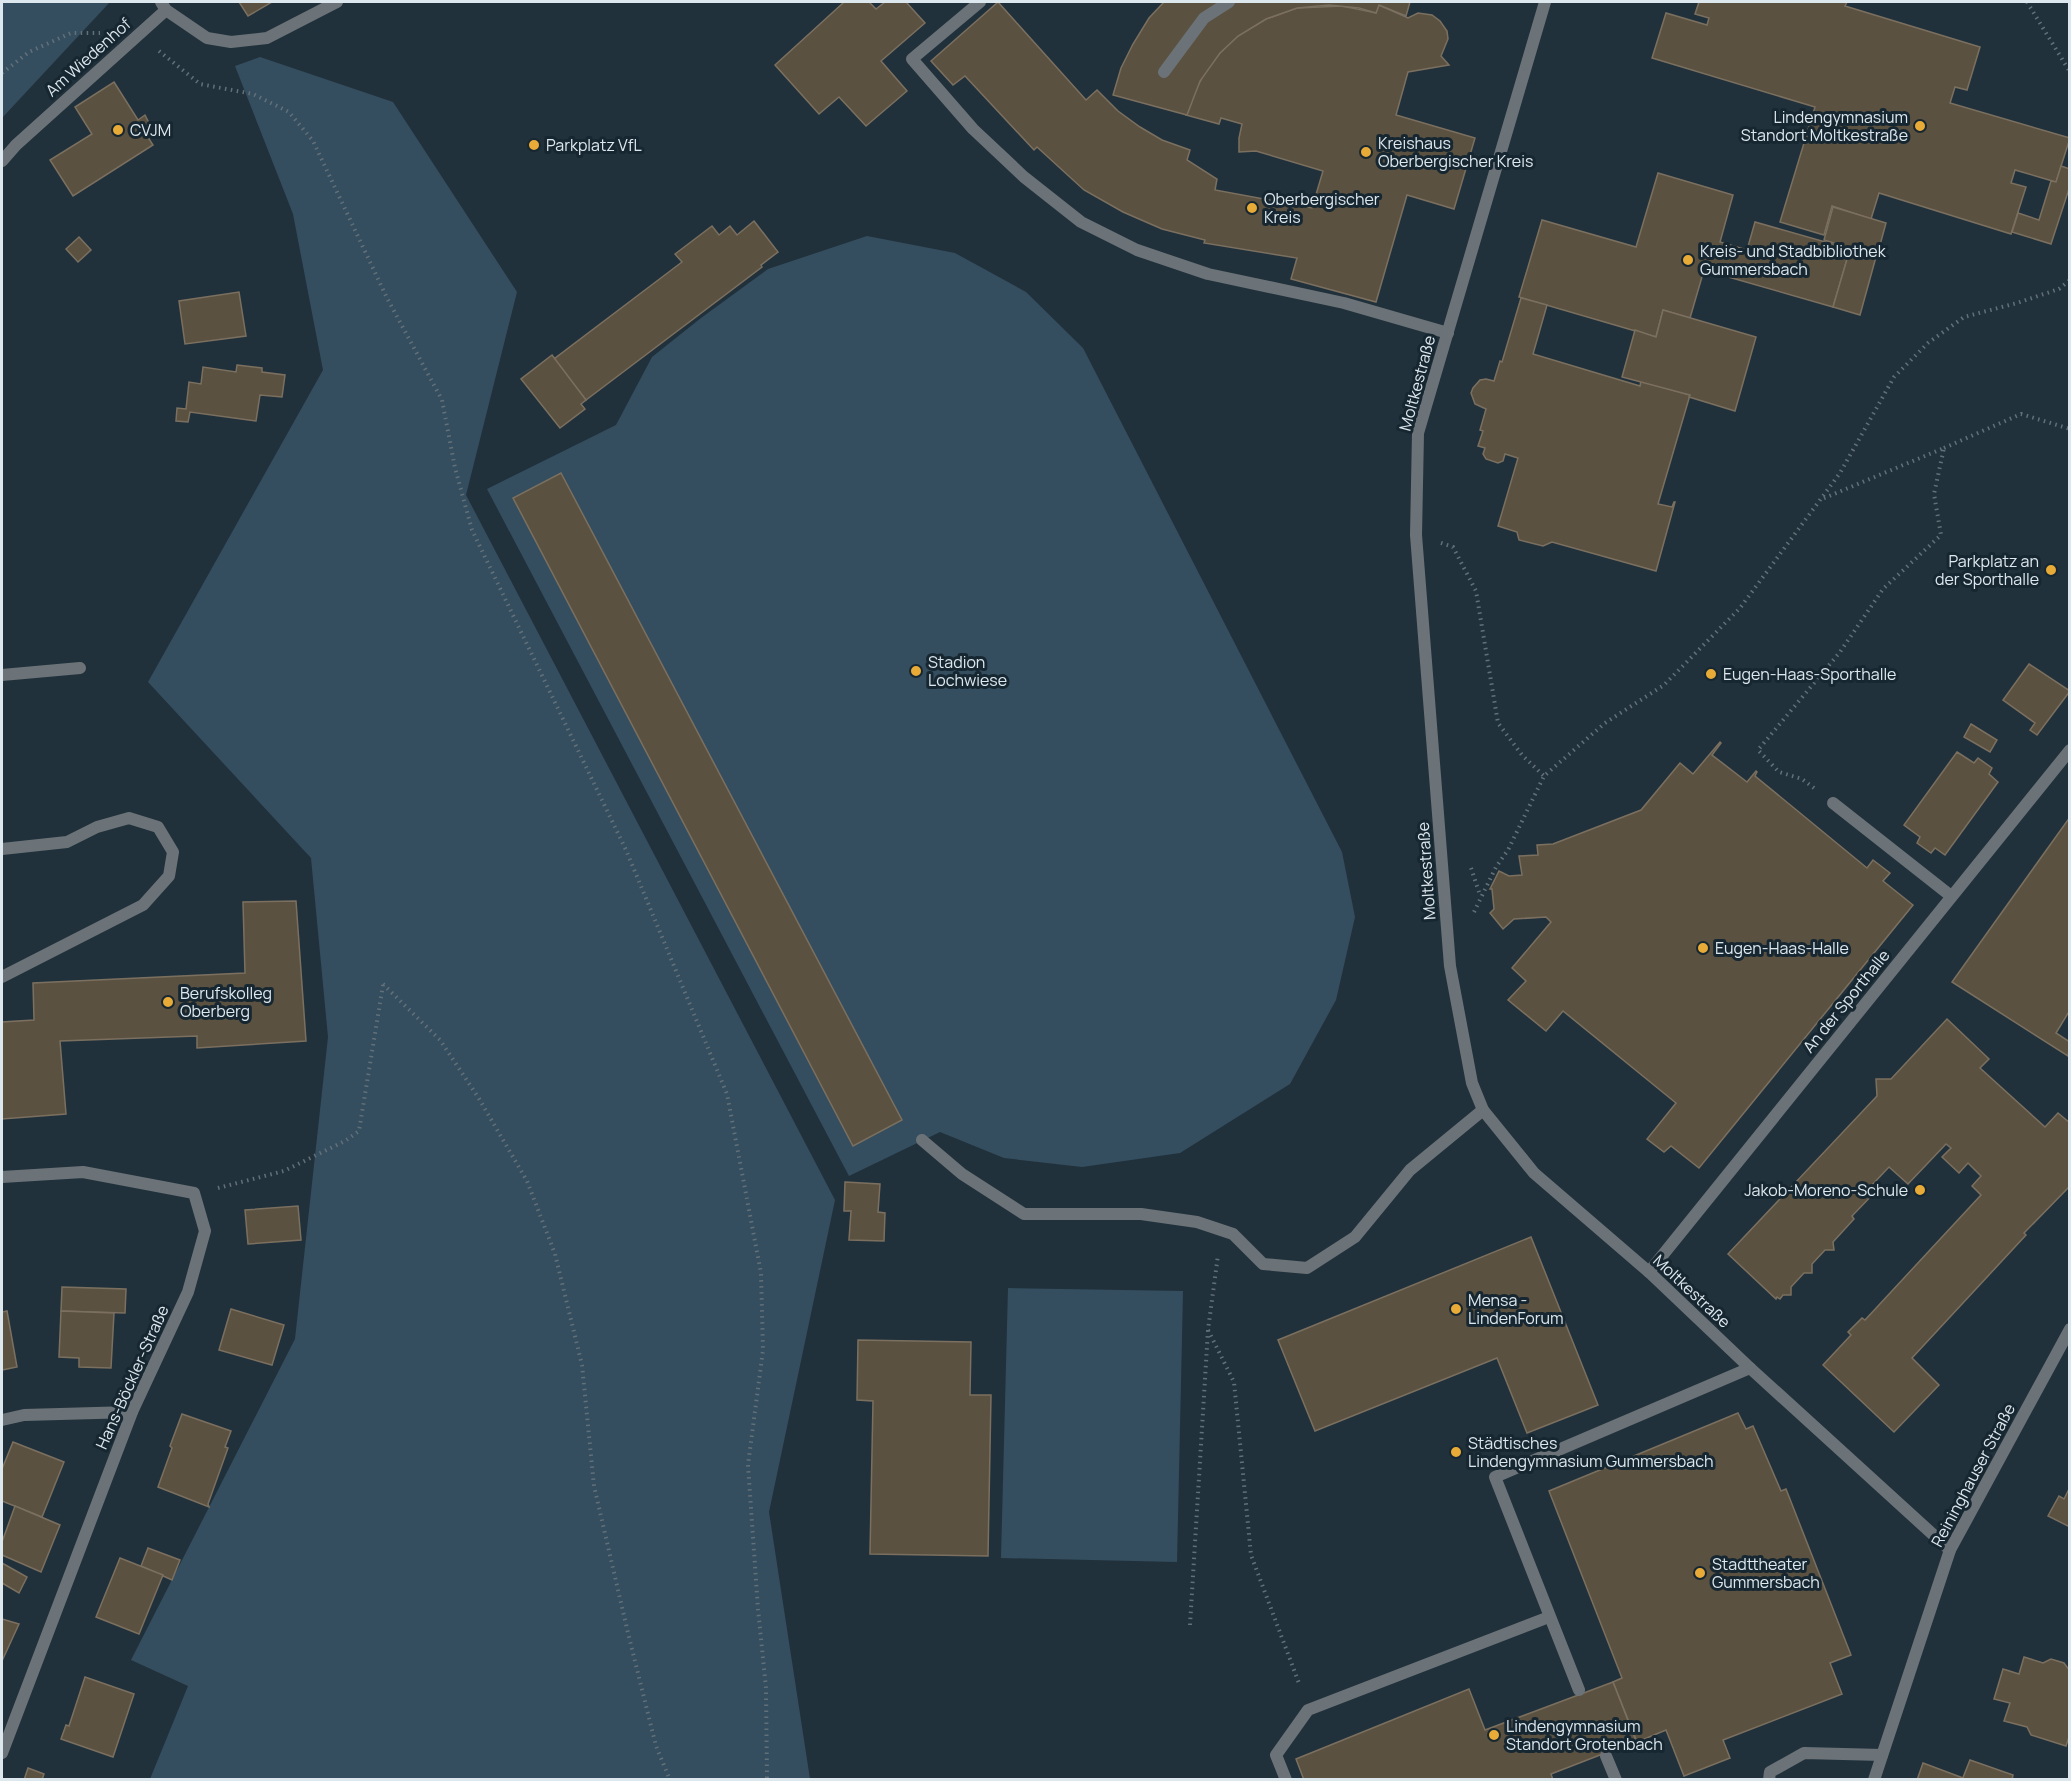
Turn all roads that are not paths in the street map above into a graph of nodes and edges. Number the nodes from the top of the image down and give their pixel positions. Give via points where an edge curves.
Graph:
1 (337, 2) edge
2 (980, 2) edge
3 (1229, 2) edge
4 (1545, 2) edge
5 (163, 6) edge
6 (1164, 72) dead end
7 (2, 161) edge
8 (1448, 333) junction
9 (80, 668) dead end
10 (2, 675) edge
11 (2070, 750) edge
12 (1833, 803) road end
13 (2, 849) edge
14 (1951, 896) junction
15 (2, 977) edge
16 (1483, 1110) junction
17 (922, 1140) dead end
18 (2, 1177) edge
19 (1649, 1272) junction
20 (2070, 1329) edge
21 (1750, 1368) junction
22 (132, 1412) junction
23 (2, 1420) edge
24 (1950, 1550) junction
25 (1549, 1617) junction
26 (1579, 1690) dead end
27 (2, 1753) edge
28 (1882, 1755) junction
29 (1606, 1756) dead end
30 (1286, 1779) edge
31 (1616, 1779) edge
32 (1769, 1779) edge
33 (1874, 1779) edge

1 - 5 street, Am Wiedenhof via 267,39 231,42 207,38
2 - 8 street via 912,59 973,129 1024,177 1081,222 1137,250 1208,274 1344,303
3 - 6 street via 1204,18
4 - 8 street, Moltkestraße
5 - 7 street, Am Wiedenhof
8 - 16 street, Moltkestraße via 1418,433 1416,535 1450,966 1472,1083
9 - 10 street
11 - 14 street, An der Sporthalle
12 - 14 street
13 - 15 street via 67,842 129,818 158,827 173,852 169,876 143,905
14 - 19 street, An der Sporthalle
16 - 17 street via 1410,1170 1355,1238 1307,1268 1263,1264 1233,1234 1197,1222 1141,1214 1024,1214 962,1174
16 - 19 street, Moltkestraße via 1534,1173
18 - 22 street, Hans-Böckler-Straße via 83,1172 194,1193 205,1231 188,1292
19 - 21 street, Moltkestraße
20 - 24 street, Reininghauser Straße
21 - 24 street, Moltkestraße
21 - 25 street via 1495,1477
22 - 23 street via 24,1415
22 - 27 street, Hans-Böckler-Straße
24 - 28 street, Reininghauser Straße
25 - 26 street
25 - 30 street via 1308,1710 1276,1755
28 - 32 street via 1804,1753 1770,1772
28 - 33 street, Reininghauser Straße
29 - 31 street

